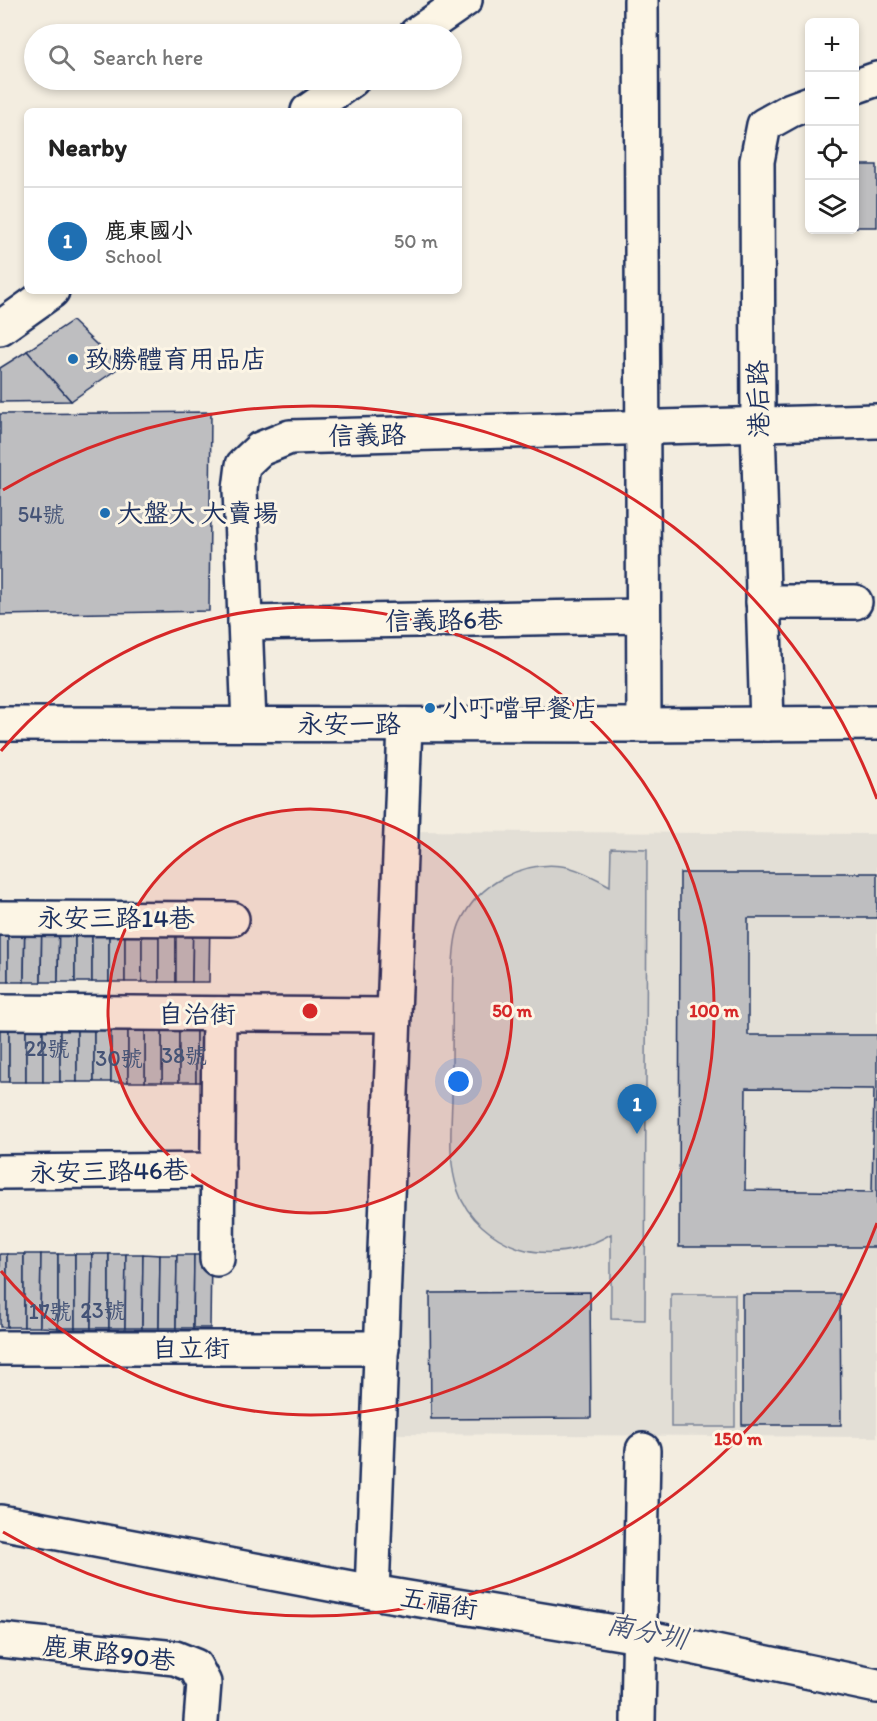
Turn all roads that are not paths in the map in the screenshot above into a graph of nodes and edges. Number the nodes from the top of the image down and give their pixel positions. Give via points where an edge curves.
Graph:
1 (465, 0) edge
2 (641, 0) edge
3 (430, 24) edge
4 (877, 79) edge
5 (859, 86) edge
6 (338, 90) edge
7 (805, 105) edge
8 (312, 108) edge
9 (48, 294) edge
10 (0, 328) edge
11 (877, 421) edge
12 (758, 425) junction
13 (643, 428) junction
14 (763, 602) junction
15 (855, 602) dead end
16 (643, 616) junction
17 (245, 623) junction
18 (877, 723) edge
19 (0, 724) edge
20 (249, 724) junction
21 (405, 724) junction
22 (767, 724) junction
23 (644, 725) junction
24 (0, 918) edge
25 (232, 919) dead end
26 (0, 1012) edge
27 (219, 1014) junction
28 (394, 1015) junction
29 (218, 1170) junction
30 (0, 1172) edge
31 (217, 1259) dead end
32 (0, 1348) edge
33 (382, 1348) junction
34 (643, 1450) dead end
35 (0, 1522) edge
36 (372, 1592) junction
37 (639, 1636) junction
38 (0, 1640) edge
39 (877, 1686) edge
40 (201, 1721) edge
41 (638, 1721) edge

1 - 3 street
2 - 13 street
4 - 5 street
6 - 8 street
7 - 12 street, 港后路 via 764,125 757,161
9 - 10 street
11 - 12 street, 信義路
12 - 13 street, 信義路
12 - 14 street, 港后路
13 - 16 street
13 - 17 street, 信義路 via 290,437 260,449 243,465 240,489
14 - 15 street
14 - 22 street, 港后路
16 - 17 street, 信義路6巷
16 - 23 street
17 - 20 street, 信義路
18 - 22 street, 永安一路
19 - 20 street, 永安一路
20 - 21 street, 永安一路
21 - 23 street, 永安一路
21 - 28 street
22 - 23 street, 永安一路
24 - 25 street, 永安三路14巷
26 - 27 street, 自治街
27 - 28 street, 自治街
27 - 29 street
28 - 33 street
29 - 30 street, 永安三路46巷
29 - 31 street
32 - 33 street, 自立街
33 - 36 street
34 - 37 street
35 - 36 street, 五福街
36 - 37 street, 五福街
37 - 39 street, 五福街
37 - 41 street
38 - 40 street, 鹿東路90巷 via 176,1658 195,1666 204,1683

